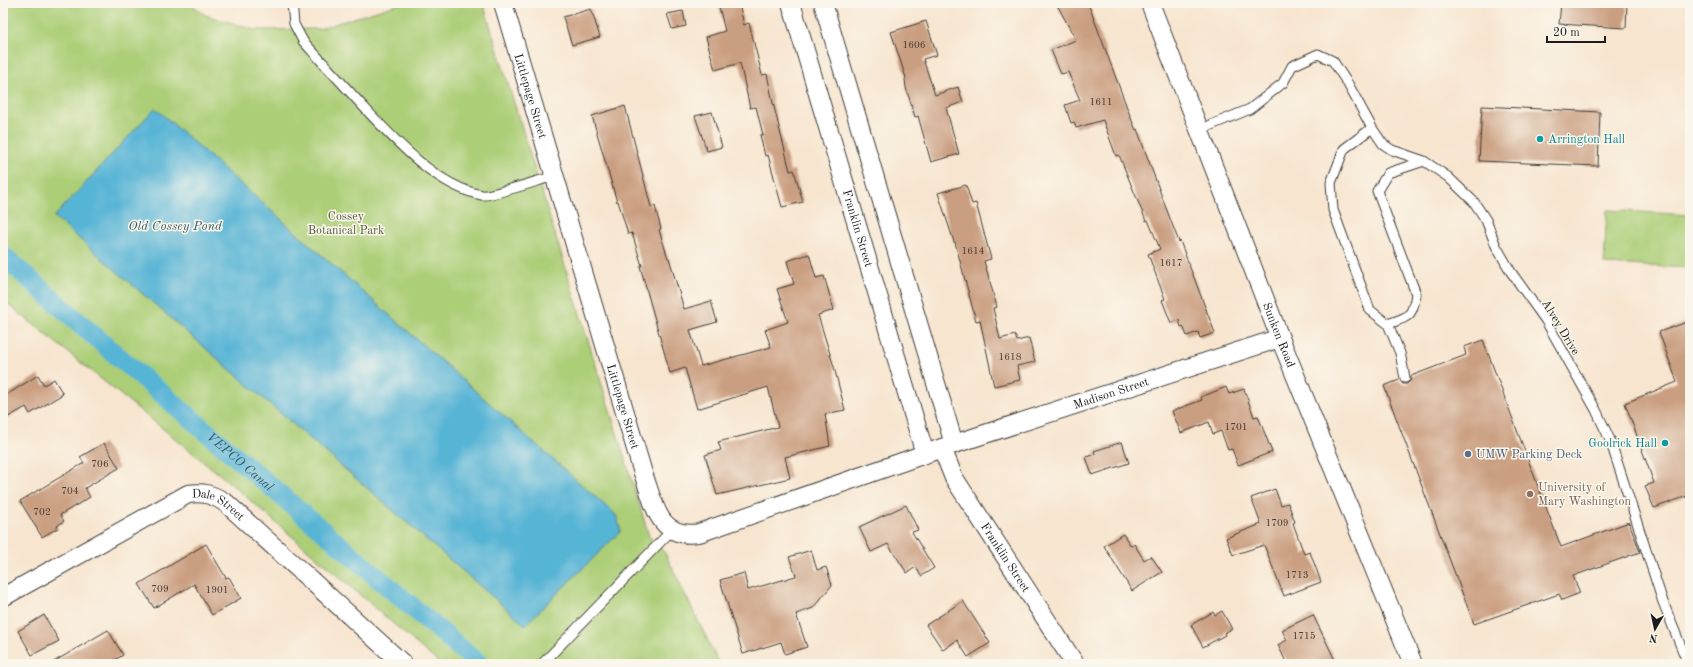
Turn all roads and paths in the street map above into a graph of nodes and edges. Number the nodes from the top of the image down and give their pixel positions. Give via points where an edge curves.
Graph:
1 (292, 3) edge
2 (503, 3) edge
3 (792, 3) edge
4 (823, 3) edge
5 (1150, 3) edge
6 (1372, 128) junction
7 (1199, 130) junction
8 (1424, 161) junction
9 (554, 176) junction
10 (1388, 324) junction
11 (1280, 338) junction
12 (1405, 378) dead end
13 (948, 446) junction
14 (925, 454) junction
15 (672, 530) junction
16 (3, 597) edge
17 (403, 664) edge
18 (542, 664) edge
19 (1075, 664) edge
20 (1413, 664) edge
21 (1688, 664) edge

1 - 9 lane via 294,24 303,40 383,127 443,179 483,196
2 - 9 street, Littlepage Street
3 - 14 street, Franklin Street
4 - 13 street, Franklin Street
5 - 7 street, Sunken Road
6 - 7 lane, Alvey Drive via 1333,61 1318,54 1292,66 1284,83 1250,109
6 - 8 lane, Alvey Drive via 1382,144
6 - 10 lane via 1344,149 1331,183 1333,210 1370,310
7 - 11 street, Sunken Road
8 - 10 lane via 1388,173 1376,191 1416,294 1413,310 1408,316
8 - 21 lane, Alvey Drive via 1448,177 1474,202 1486,220 1496,246 1511,272 1546,321 1596,410 1610,440 1663,602
9 - 15 street, Littlepage Street via 643,473 658,517
10 - 12 lane via 1400,353
11 - 13 street, Madison Street
11 - 20 street, Sunken Road
13 - 14 street, Littlepage Street
13 - 19 street, Franklin Street via 954,478
14 - 15 street, Littlepage Street via 699,533 689,535
15 - 18 lane
16 - 17 street, Dale Street via 188,494 201,492 226,503

